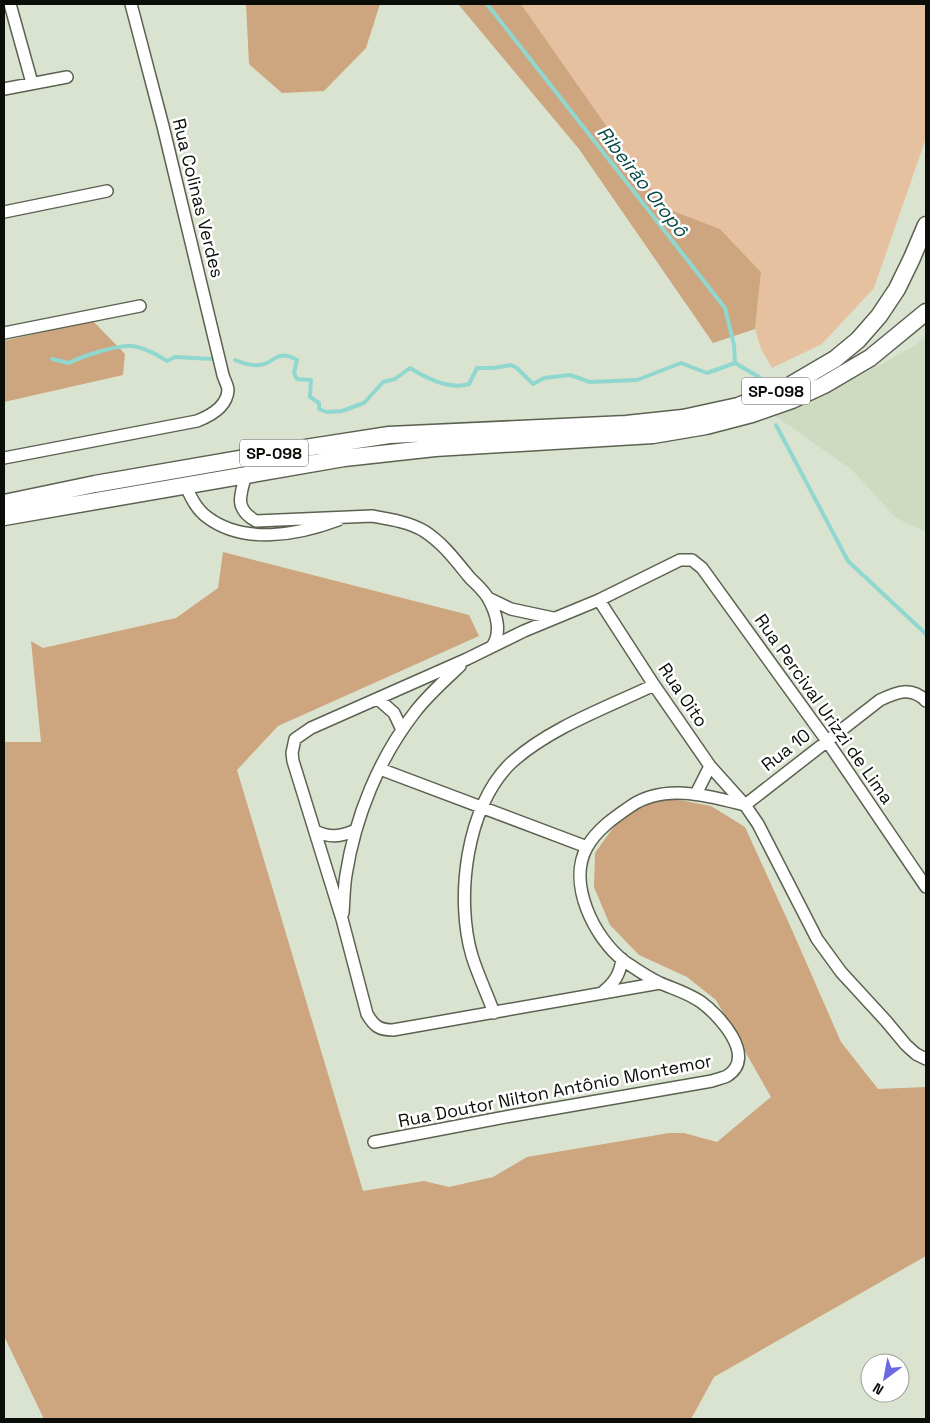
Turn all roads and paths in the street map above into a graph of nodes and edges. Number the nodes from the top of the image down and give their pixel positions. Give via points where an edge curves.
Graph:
1 (10, 4) edge
2 (131, 4) edge
3 (67, 77) dead end
4 (32, 83) junction
5 (4, 89) edge
6 (107, 191) dead end
7 (4, 212) edge
8 (926, 224) edge
9 (140, 306) dead end
10 (926, 312) edge
11 (4, 333) edge
12 (4, 458) edge
13 (246, 474) junction
14 (185, 485) junction
15 (7, 501) edge
16 (349, 516) junction
17 (4, 517) edge
18 (488, 598) junction
19 (599, 600) junction
20 (555, 618) junction
21 (493, 645) junction
22 (467, 659) junction
23 (654, 685) junction
24 (378, 699) junction
25 (926, 701) edge
26 (402, 730) junction
27 (827, 741) junction
28 (710, 766) junction
29 (380, 770) junction
30 (696, 794) junction
31 (745, 805) junction
32 (482, 809) junction
33 (356, 830) junction
34 (315, 831) junction
35 (587, 847) junction
36 (926, 887) edge
37 (342, 919) junction
38 (622, 959) junction
39 (660, 983) junction
40 (603, 992) junction
41 (494, 1013) junction
42 (926, 1059) edge
43 (374, 1142) dead end

1 - 4 street
2 - 12 street, Rua Colinas Verdes via 228,389 225,401 219,409 197,421
3 - 4 street
4 - 5 street
6 - 7 street
8 - 15 highway, SP-098 via 897,289 858,340 835,359 789,386 738,406 683,418 626,424 389,435
9 - 11 street
10 - 13 highway, SP-098 via 870,358 824,385 752,414 706,426 652,434 386,452
13 - 14 highway, SP-098
13 - 16 street via 240,503 243,511 256,520
14 - 16 street via 197,508 206,517 244,532 290,534 316,529
14 - 17 highway, SP-098
16 - 18 street via 389,519 422,530 447,550
18 - 20 street via 511,608
18 - 21 street via 498,632
19 - 20 street
19 - 23 street, Rua Oito
19 - 27 street, Rua Percival Urizzi de Lima via 680,560 692,560 702,568
20 - 21 street
21 - 22 street
22 - 24 street
22 - 26 street via 415,711
23 - 28 street, Rua Oito
23 - 32 street via 552,734 530,749 502,774
24 - 26 street via 394,713
24 - 34 street via 311,728 295,739 293,762
25 - 27 street, Rua 10 via 913,692 894,693
26 - 29 street
27 - 31 street, Rua 10
27 - 36 street, Rua Percival Urizzi de Lima
28 - 30 street
28 - 31 street, Rua Oito
29 - 32 street
29 - 33 street via 368,793
30 - 31 street, Rua Doutor Nilton Antônio Montemor
30 - 35 street, Rua Doutor Nilton Antônio Montemor via 661,794 641,799 616,815
31 - 42 street via 770,845 822,946 906,1045
32 - 35 street
32 - 41 street via 472,833 464,898 472,956
33 - 34 street via 337,837
33 - 37 street via 346,875
34 - 37 street
35 - 38 street, Rua Doutor Nilton Antônio Montemor via 581,864 583,902 595,926
37 - 41 street via 367,1014 378,1028 393,1030
38 - 39 street, Rua Doutor Nilton Antônio Montemor
38 - 40 street via 617,978
39 - 40 street
39 - 43 street, Rua Doutor Nilton Antônio Montemor via 699,1000 726,1027 738,1050 734,1069 726,1076
40 - 41 street

